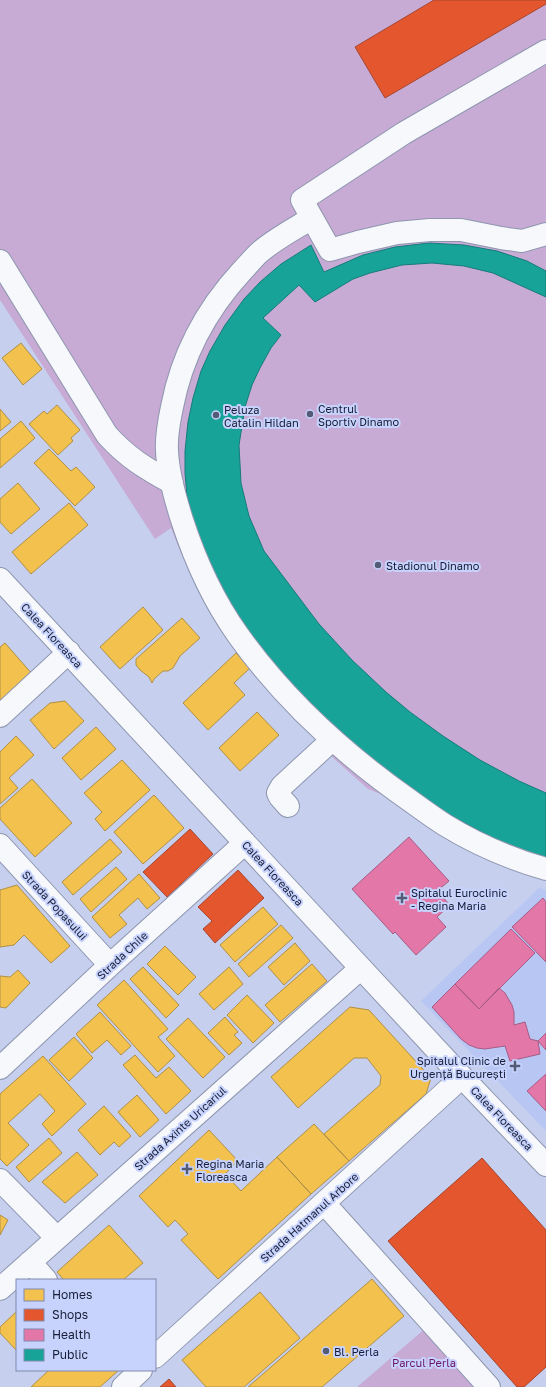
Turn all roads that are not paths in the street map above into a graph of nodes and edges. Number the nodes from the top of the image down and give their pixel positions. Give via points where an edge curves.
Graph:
1 (546, 51) edge
2 (312, 218) junction
3 (546, 234) edge
4 (0, 261) edge
5 (172, 483) junction
6 (0, 579) edge
7 (68, 652) junction
8 (0, 716) edge
9 (332, 740) junction
10 (288, 806) dead end
11 (245, 843) junction
12 (0, 845) edge
13 (546, 869) edge
14 (110, 965) junction
15 (361, 968) junction
16 (0, 1068) edge
17 (462, 1077) junction
18 (546, 1165) edge
19 (0, 1180) edge
20 (324, 1203) junction
21 (57, 1238) junction
22 (30, 1262) junction
23 (45, 1279) edge
24 (0, 1289) edge
25 (156, 1356) edge
26 (140, 1371) edge
27 (123, 1387) edge
28 (489, 1387) edge

1 - 2 street via 404,133 302,200
2 - 3 street via 330,250 397,233 430,230 461,230 522,241
2 - 5 street via 260,252 228,287 210,311 195,338 175,390 169,422 167,450
4 - 5 street via 107,435 136,462
5 - 9 street via 192,550 209,588 237,634 269,674
6 - 7 street, Calea Floreasca
7 - 8 street
7 - 11 street, Calea Floreasca
9 - 10 street via 282,786 278,793
9 - 13 street via 373,774 446,826 490,848
11 - 14 street, Strada Chile
11 - 15 street, Calea Floreasca
12 - 14 street, Strada Popasului
14 - 16 street, Strada Chile
15 - 17 street, Calea Floreasca
15 - 21 street, Strada Axinte Uricariul
17 - 18 street, Calea Floreasca
17 - 20 street, Strada Hatmanul Arbore
19 - 21 street
20 - 25 street, Strada Hatmanul Arbore
20 - 28 street
21 - 22 street, Strada Axinte Uricariul
22 - 23 street
22 - 24 street, Strada Axinte Uricariul
26 - 27 street

